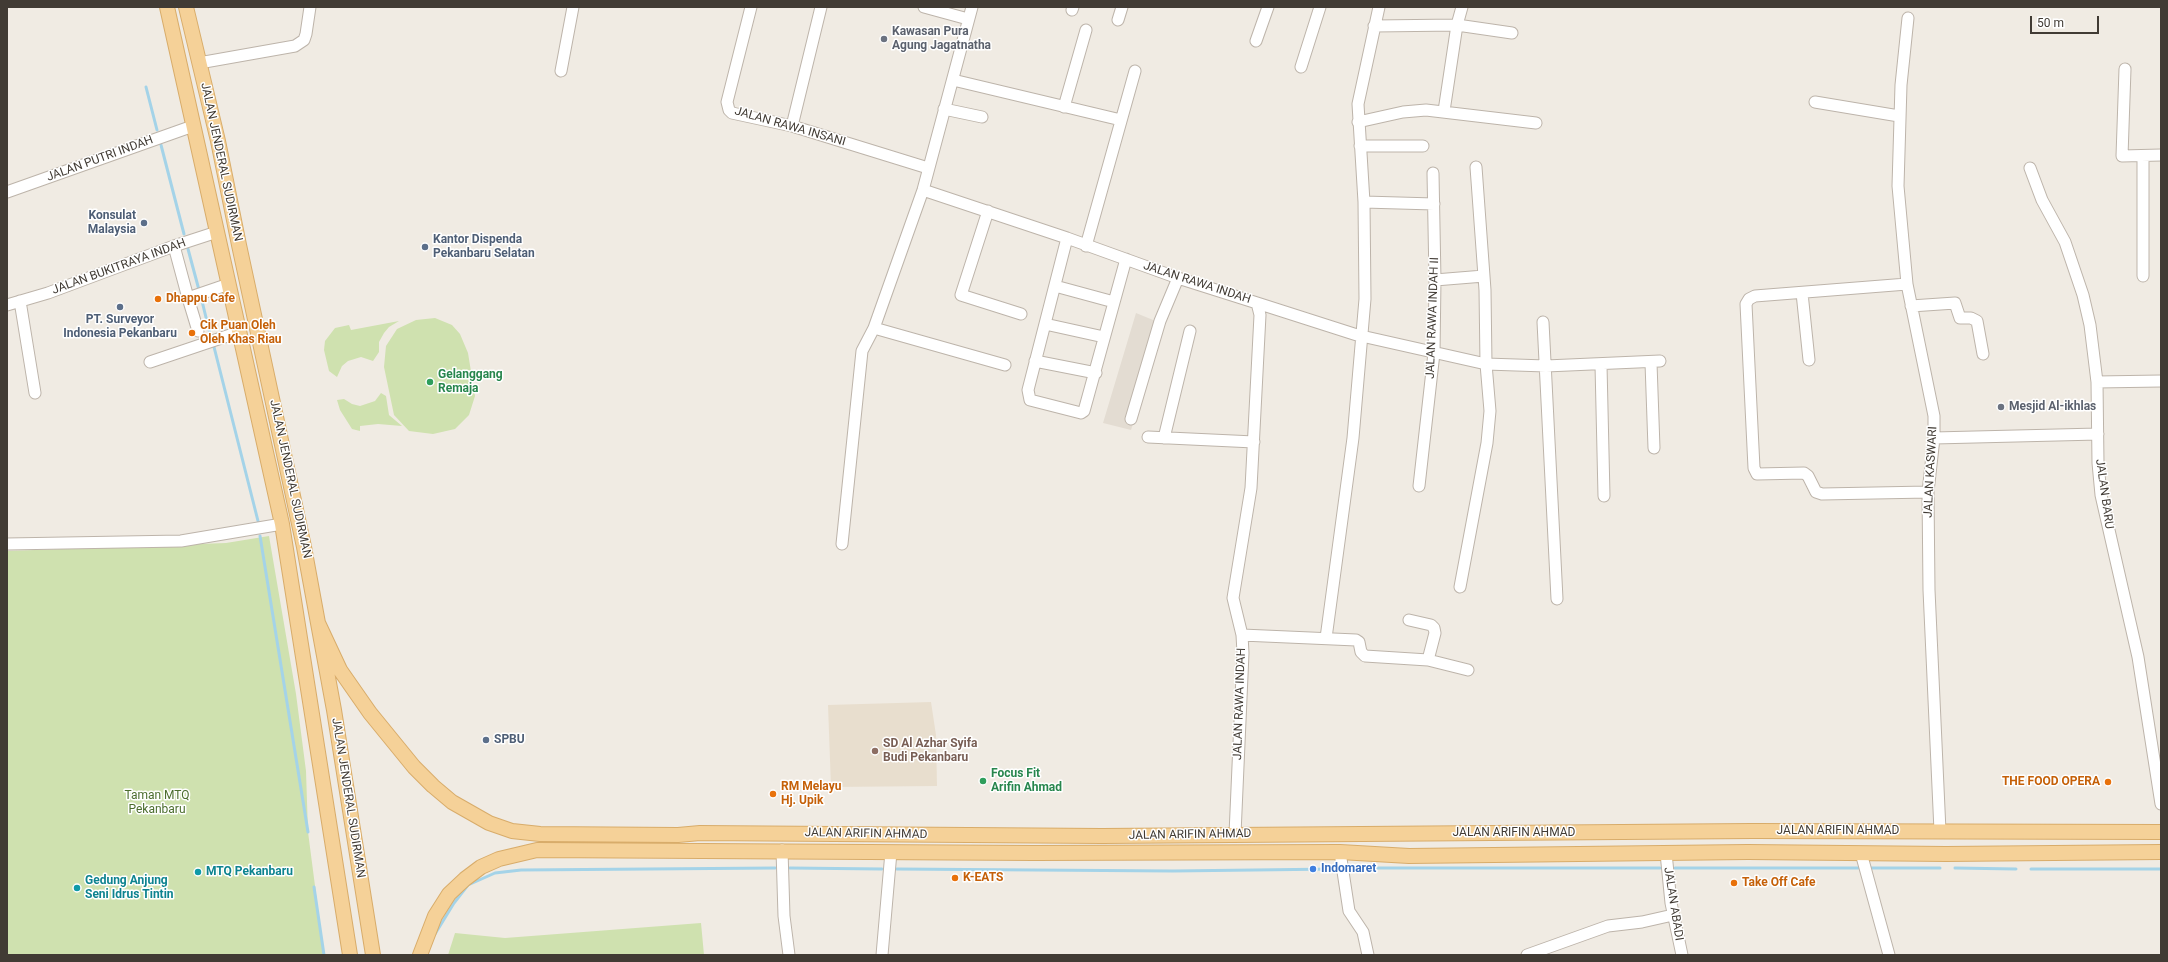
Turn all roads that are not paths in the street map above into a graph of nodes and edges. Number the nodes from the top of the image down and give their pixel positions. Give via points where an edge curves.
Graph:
1 (167, 7) edge
2 (186, 7) edge
3 (310, 7) edge
4 (573, 7) edge
5 (751, 7) edge
6 (821, 7) edge
7 (924, 7) edge
8 (972, 7) edge
9 (1122, 7) edge
10 (1268, 7) edge
11 (1320, 7) edge
12 (1379, 7) edge
13 (1462, 7) edge
14 (1908, 18) dead end
15 (968, 19) junction
16 (1118, 20) dead end
17 (1457, 25) junction
18 (1374, 26) junction
19 (1086, 30) dead end
20 (1512, 33) dead end
21 (1256, 41) dead end
22 (199, 63) junction
23 (1301, 67) dead end
24 (2125, 69) dead end
25 (1135, 71) dead end
26 (561, 72) dead end
27 (952, 80) junction
28 (1815, 102) dead end
29 (1064, 107) junction
30 (944, 109) junction
31 (1444, 111) junction
32 (1899, 116) junction
33 (982, 117) dead end
34 (1121, 120) junction
35 (1358, 122) junction
36 (1536, 123) dead end
37 (193, 126) junction
38 (792, 126) junction
39 (218, 141) junction
40 (197, 145) junction
41 (1360, 146) junction
42 (1423, 146) dead end
43 (2161, 155) edge
44 (2143, 156) junction
45 (1476, 167) dead end
46 (928, 168) junction
47 (2030, 168) dead end
48 (1433, 173) dead end
49 (923, 190) junction
50 (7, 192) edge
51 (1364, 202) junction
52 (1434, 204) junction
53 (988, 212) junction
54 (217, 232) junction
55 (1067, 238) junction
56 (174, 246) junction
57 (1086, 246) junction
58 (1126, 259) junction
59 (1484, 276) junction
60 (2143, 276) dead end
61 (1178, 278) junction
62 (1436, 280) junction
63 (229, 284) junction
64 (1907, 284) junction
65 (1055, 286) junction
66 (1802, 293) junction
67 (188, 298) junction
68 (20, 301) junction
69 (1114, 302) junction
70 (1257, 303) junction
71 (7, 305) edge
72 (1911, 306) junction
73 (1022, 314) dead end
74 (1543, 322) dead end
75 (1045, 324) junction
76 (874, 328) junction
77 (198, 331) dead end
78 (1190, 331) dead end
79 (239, 332) junction
80 (1362, 336) junction
81 (1104, 337) junction
82 (1434, 353) junction
83 (1983, 354) dead end
84 (1809, 360) dead end
85 (1035, 361) junction
86 (150, 362) dead end
87 (1486, 364) junction
88 (1005, 365) dead end
89 (1601, 365) junction
90 (1546, 366) junction
91 (1096, 373) junction
92 (2161, 381) edge
93 (2097, 382) junction
94 (35, 393) dead end
95 (1132, 419) dead end
96 (2098, 434) junction
97 (1148, 437) dead end
98 (1164, 438) junction
99 (1934, 438) junction
100 (1254, 442) junction
101 (1654, 448) dead end
102 (1419, 486) dead end
103 (1928, 492) junction
104 (1604, 496) dead end
105 (282, 524) junction
106 (7, 544) edge
107 (842, 544) dead end
108 (1460, 587) dead end
109 (1557, 599) dead end
110 (1409, 620) dead end
111 (318, 624) junction
112 (1242, 635) junction
113 (1326, 638) junction
114 (1428, 660) junction
115 (1468, 670) dead end
116 (2161, 804) edge
117 (1235, 830) junction
118 (1752, 831) junction
119 (1940, 831) junction
120 (2161, 832) edge
121 (353, 835) junction
122 (1034, 836) junction
123 (332, 838) junction
124 (782, 850) junction
125 (890, 852) junction
126 (1340, 852) junction
127 (1748, 852) junction
128 (2161, 852) edge
129 (1034, 853) junction
130 (1666, 853) junction
131 (1861, 853) junction
132 (358, 866) junction
133 (337, 869) junction
134 (1673, 915) junction
135 (350, 955) edge
136 (373, 955) edge
137 (420, 955) edge
138 (789, 955) edge
139 (882, 955) edge
140 (1368, 955) edge
141 (1528, 955) edge
142 (1682, 955) edge
143 (1889, 955) edge

1 - 37 main road, JALAN JENDERAL SUDIRMAN
2 - 22 main road, JALAN JENDERAL SUDIRMAN
3 - 22 street via 304,40 295,46
4 - 26 street
5 - 38 street, JALAN RAWA INSANI via 727,106 732,112
6 - 38 street
7 - 15 street
8 - 15 street
9 - 16 street
10 - 21 street
11 - 23 street
12 - 18 street
13 - 17 street
14 - 32 street, JALAN KASWARI
15 - 27 street
17 - 18 street
17 - 20 street
17 - 31 street
18 - 35 street via 1359,97
19 - 29 street
22 - 39 main road, JALAN JENDERAL SUDIRMAN
24 - 44 street via 2122,156
25 - 34 street
27 - 29 street
27 - 30 street
28 - 32 street
29 - 34 street
30 - 33 street
30 - 46 street
31 - 35 street via 1414,110
31 - 36 street
32 - 64 street, JALAN KASWARI via 1898,186
34 - 57 street
35 - 41 street
37 - 40 main road, JALAN JENDERAL SUDIRMAN
37 - 50 street, JALAN PUTRI INDAH
38 - 46 street, JALAN RAWA INSANI
39 - 40 main road
39 - 111 main road, JALAN JENDERAL SUDIRMAN via 285,454
40 - 54 main road, JALAN JENDERAL SUDIRMAN
41 - 42 street
41 - 51 street
43 - 44 street
44 - 60 street
45 - 59 street
46 - 49 street
47 - 93 street, JALAN BARU via 2042,200 2065,242 2083,294 2090,325
48 - 52 street, JALAN RAWA INDAH II
49 - 53 street, JALAN RAWA INDAH
49 - 76 street
51 - 52 street
51 - 80 street via 1365,299
52 - 62 street, JALAN RAWA INDAH II
53 - 55 street, JALAN RAWA INDAH
53 - 73 street via 961,295
54 - 56 street, JALAN BUKITRAYA INDAH
54 - 63 main road, JALAN JENDERAL SUDIRMAN
55 - 57 street, JALAN RAWA INDAH
55 - 65 street
56 - 67 street
56 - 68 street, JALAN BUKITRAYA INDAH
57 - 58 street, JALAN RAWA INDAH
58 - 61 street, JALAN RAWA INDAH
58 - 69 street
59 - 62 street
59 - 87 street
61 - 70 street, JALAN RAWA INDAH
61 - 95 street via 1160,321
62 - 82 street, JALAN RAWA INDAH II
63 - 67 street
63 - 79 main road, JALAN JENDERAL SUDIRMAN
64 - 66 street
64 - 72 street, JALAN KASWARI
65 - 69 street
65 - 75 street
66 - 84 street
66 - 103 street via 1755,296 1746,304 1754,468 1757,474 1804,473 1816,492 1822,494
67 - 77 street
68 - 71 street, JALAN BUKITRAYA INDAH
68 - 94 street
69 - 81 street
70 - 80 street
70 - 100 street, JALAN RAWA INDAH via 1260,315
72 - 83 street via 1955,303 1960,318 1977,321
72 - 99 street, JALAN KASWARI via 1931,398
74 - 90 street
75 - 81 street
75 - 85 street
76 - 88 street
76 - 107 street via 862,351 859,369
78 - 98 street
79 - 86 street
79 - 105 main road, JALAN JENDERAL SUDIRMAN
80 - 82 street
80 - 113 street via 1353,438
81 - 91 street
82 - 87 street
82 - 102 street, JALAN RAWA INDAH II
85 - 91 street
85 - 91 street via 1028,390 1030,400 1081,413 1086,407
87 - 90 street
87 - 108 street via 1489,427
89 - 90 street
89 - 101 street via 1655,362
89 - 104 street
90 - 109 street
92 - 93 street
93 - 96 street, JALAN BARU
96 - 99 street
96 - 116 street, JALAN BARU via 2101,495 2138,657
97 - 98 street
98 - 100 street
99 - 103 street, JALAN KASWARI
100 - 112 street, JALAN RAWA INDAH via 1248,510 1233,598
103 - 119 street, JALAN KASWARI via 1929,590
105 - 106 street via 181,541
105 - 123 main road, JALAN JENDERAL SUDIRMAN
110 - 114 street via 1434,628
111 - 121 main road, JALAN JENDERAL SUDIRMAN
111 - 122 main road, JALAN ARIFIN AHMAD via 344,675 370,713 414,767 452,802 500,828 540,834
112 - 113 street
112 - 117 street, JALAN RAWA INDAH
113 - 114 street via 1358,640 1361,652 1365,656
114 - 115 street
117 - 118 main road, JALAN ARIFIN AHMAD
117 - 122 main road, JALAN ARIFIN AHMAD
118 - 119 main road, JALAN ARIFIN AHMAD
118 - 127 main road
119 - 120 main road, JALAN ARIFIN AHMAD
121 - 123 main road
121 - 132 main road, JALAN JENDERAL SUDIRMAN
122 - 129 main road
123 - 133 main road, JALAN JENDERAL SUDIRMAN
124 - 125 main road, JALAN ARIFIN AHMAD
124 - 137 main road, JALAN ARIFIN AHMAD via 537,850 509,855 481,867 456,887 435,916
124 - 138 street via 784,916
125 - 129 main road, JALAN ARIFIN AHMAD
125 - 139 street
126 - 129 main road, JALAN ARIFIN AHMAD
126 - 130 main road, JALAN ARIFIN AHMAD via 1409,856
126 - 140 street via 1349,911 1363,932
127 - 130 main road, JALAN ARIFIN AHMAD
127 - 131 main road, JALAN ARIFIN AHMAD
128 - 131 main road, JALAN ARIFIN AHMAD
130 - 134 street, JALAN ABADI
131 - 143 street
132 - 133 main road
132 - 136 main road, JALAN JENDERAL SUDIRMAN
133 - 135 main road, JALAN JENDERAL SUDIRMAN
134 - 141 street via 1608,926
134 - 142 street, JALAN ABADI

